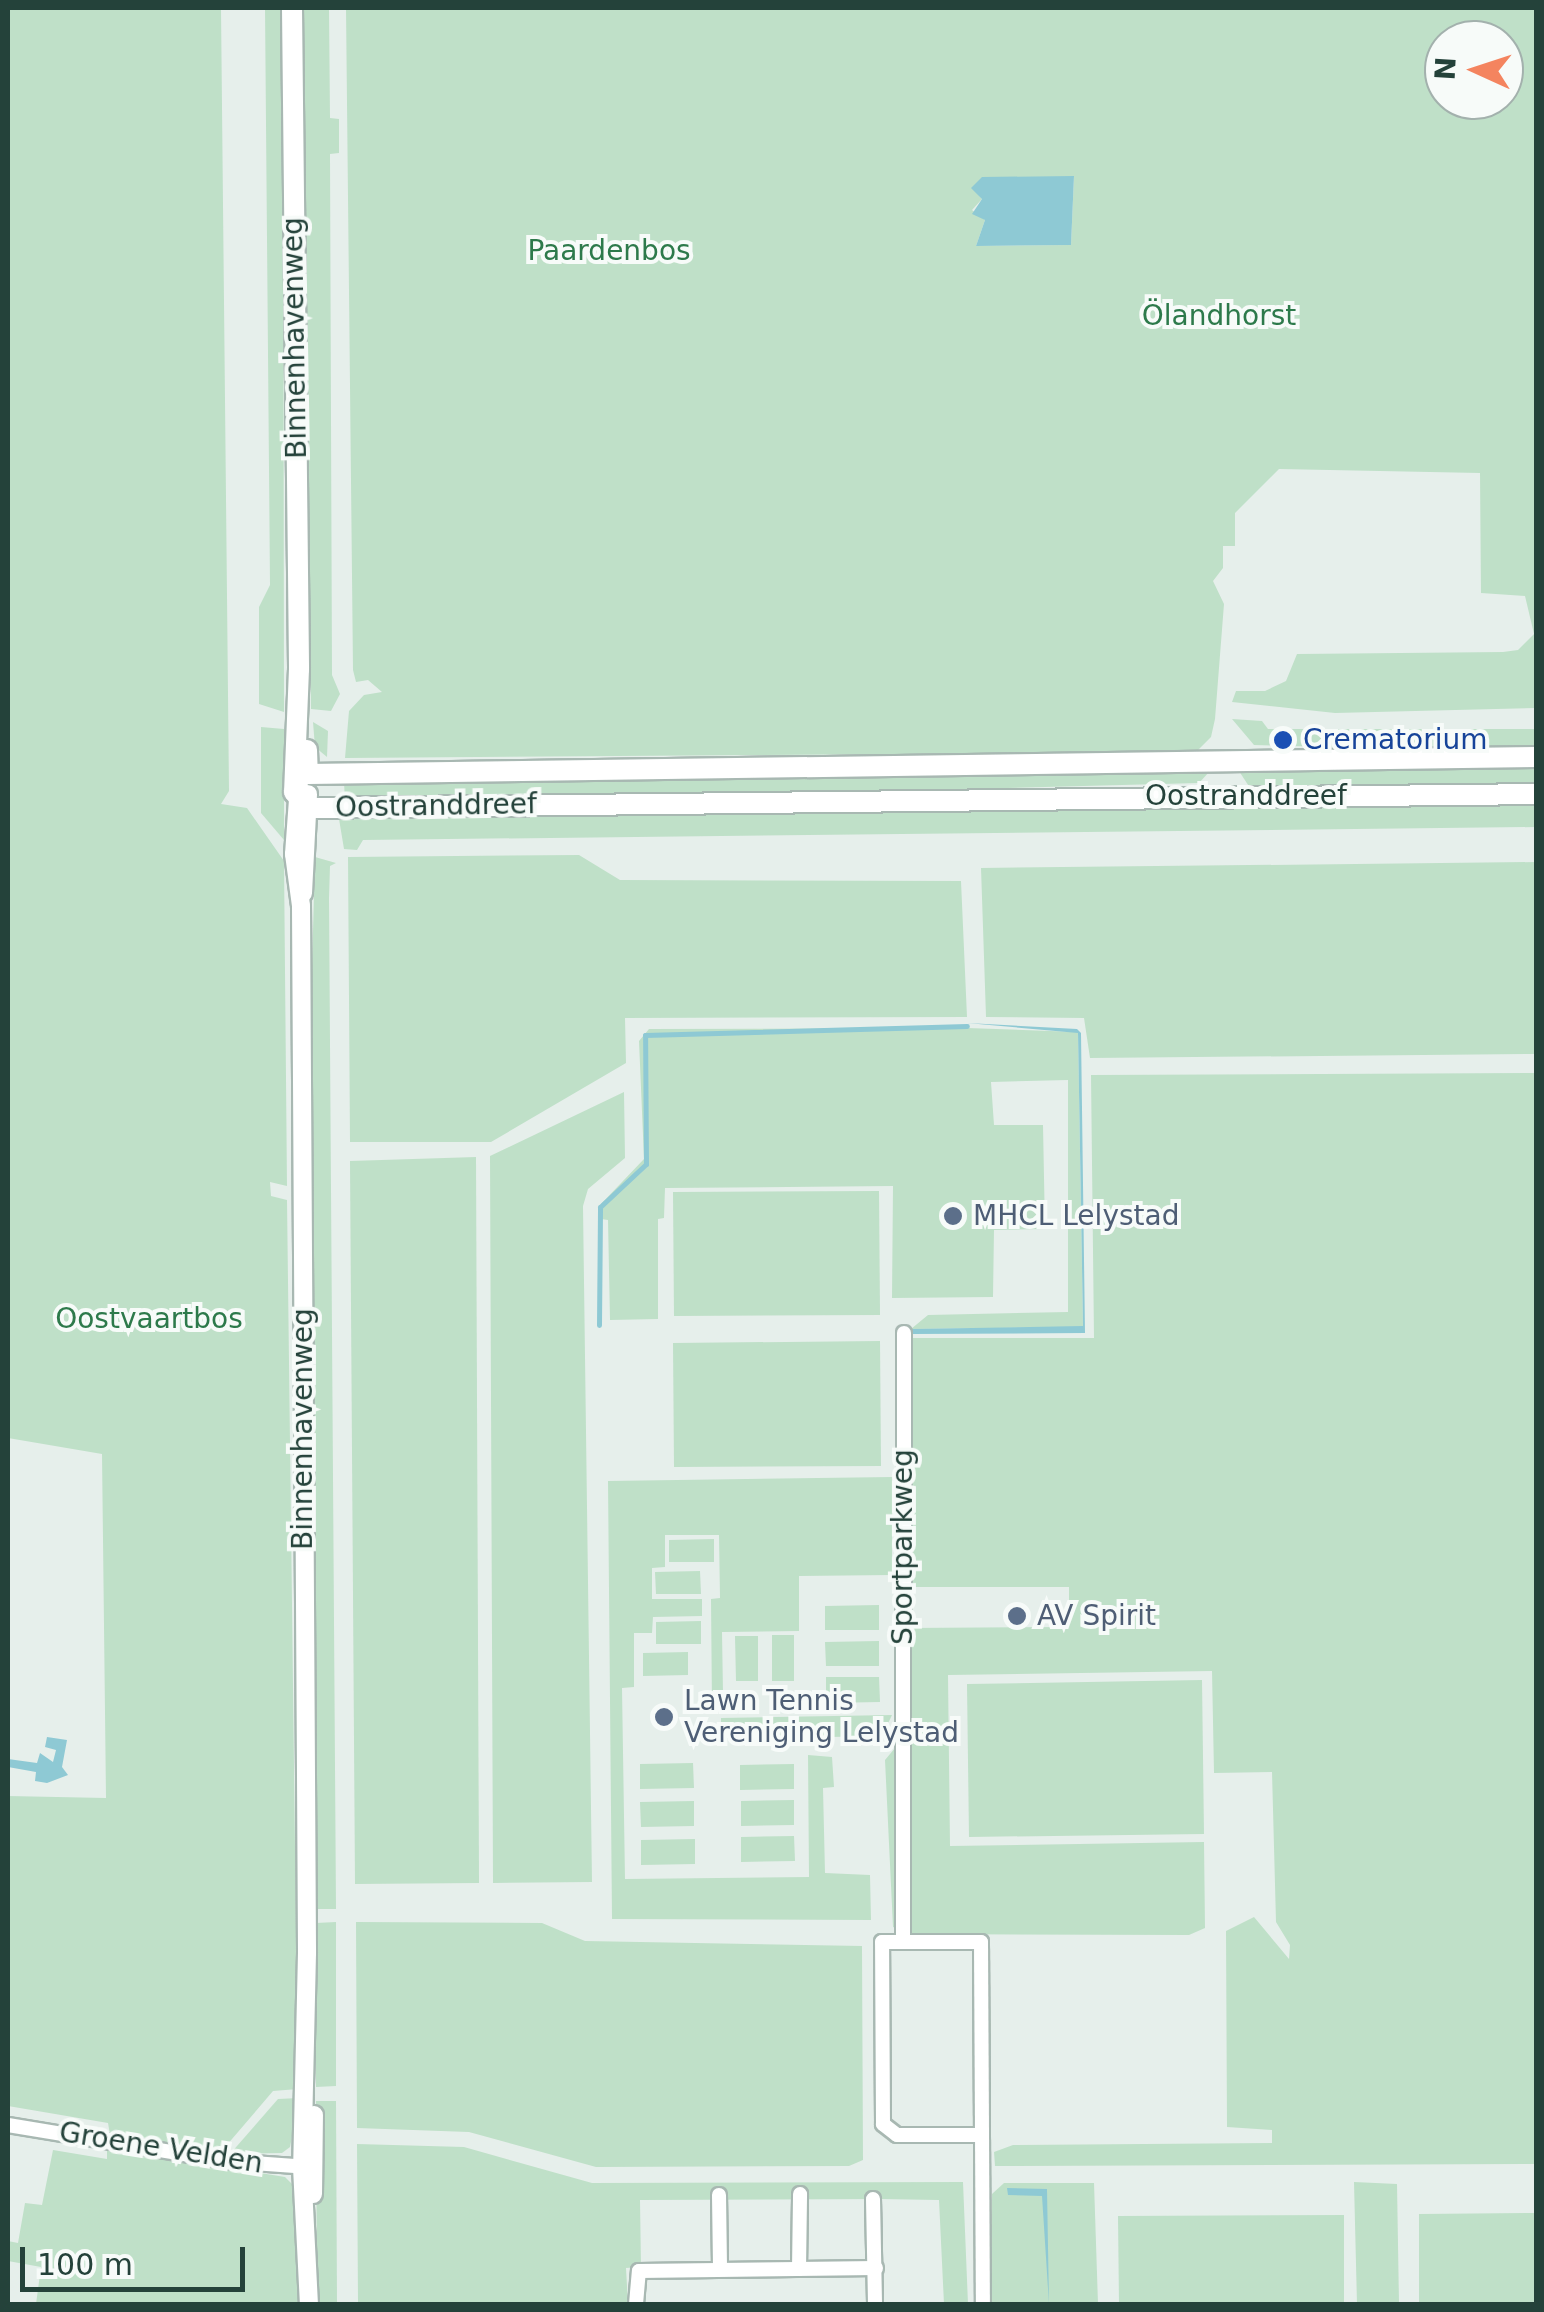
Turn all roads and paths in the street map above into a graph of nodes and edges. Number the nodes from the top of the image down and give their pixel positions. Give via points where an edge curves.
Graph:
1 (292, 8) edge
2 (299, 669) junction
3 (1536, 757) edge
4 (308, 774) junction
5 (1536, 794) edge
6 (301, 800) junction
7 (904, 1333) dead end
8 (902, 1940) junction
9 (8, 2125) edge
10 (981, 2135) junction
11 (308, 2167) junction
12 (719, 2194) dead end
13 (800, 2194) dead end
14 (874, 2199) dead end
15 (876, 2268) junction
16 (720, 2269) junction
17 (799, 2270) junction
18 (309, 2304) edge
19 (636, 2304) edge
20 (876, 2304) edge
21 (983, 2304) edge

1 - 2 main road, Binnenhavenweg
2 - 4 main road, Binnenhavenweg
2 - 6 main road, Binnenhavenweg
3 - 4 main road, Oostranddreef
4 - 6 street, Oostranddreef
5 - 6 main road, Oostranddreef
6 - 11 street, Binnenhavenweg
7 - 8 street, Sportparkweg
8 - 10 street via 981,1942
8 - 10 street via 882,1942 883,2124 897,2135
9 - 11 street, Groene Velden via 224,2161
10 - 21 street
11 - 18 street, Binnenhavenweg
12 - 16 street
13 - 17 street
14 - 15 street
15 - 17 street
15 - 20 street
16 - 17 street
16 - 19 street via 639,2271

